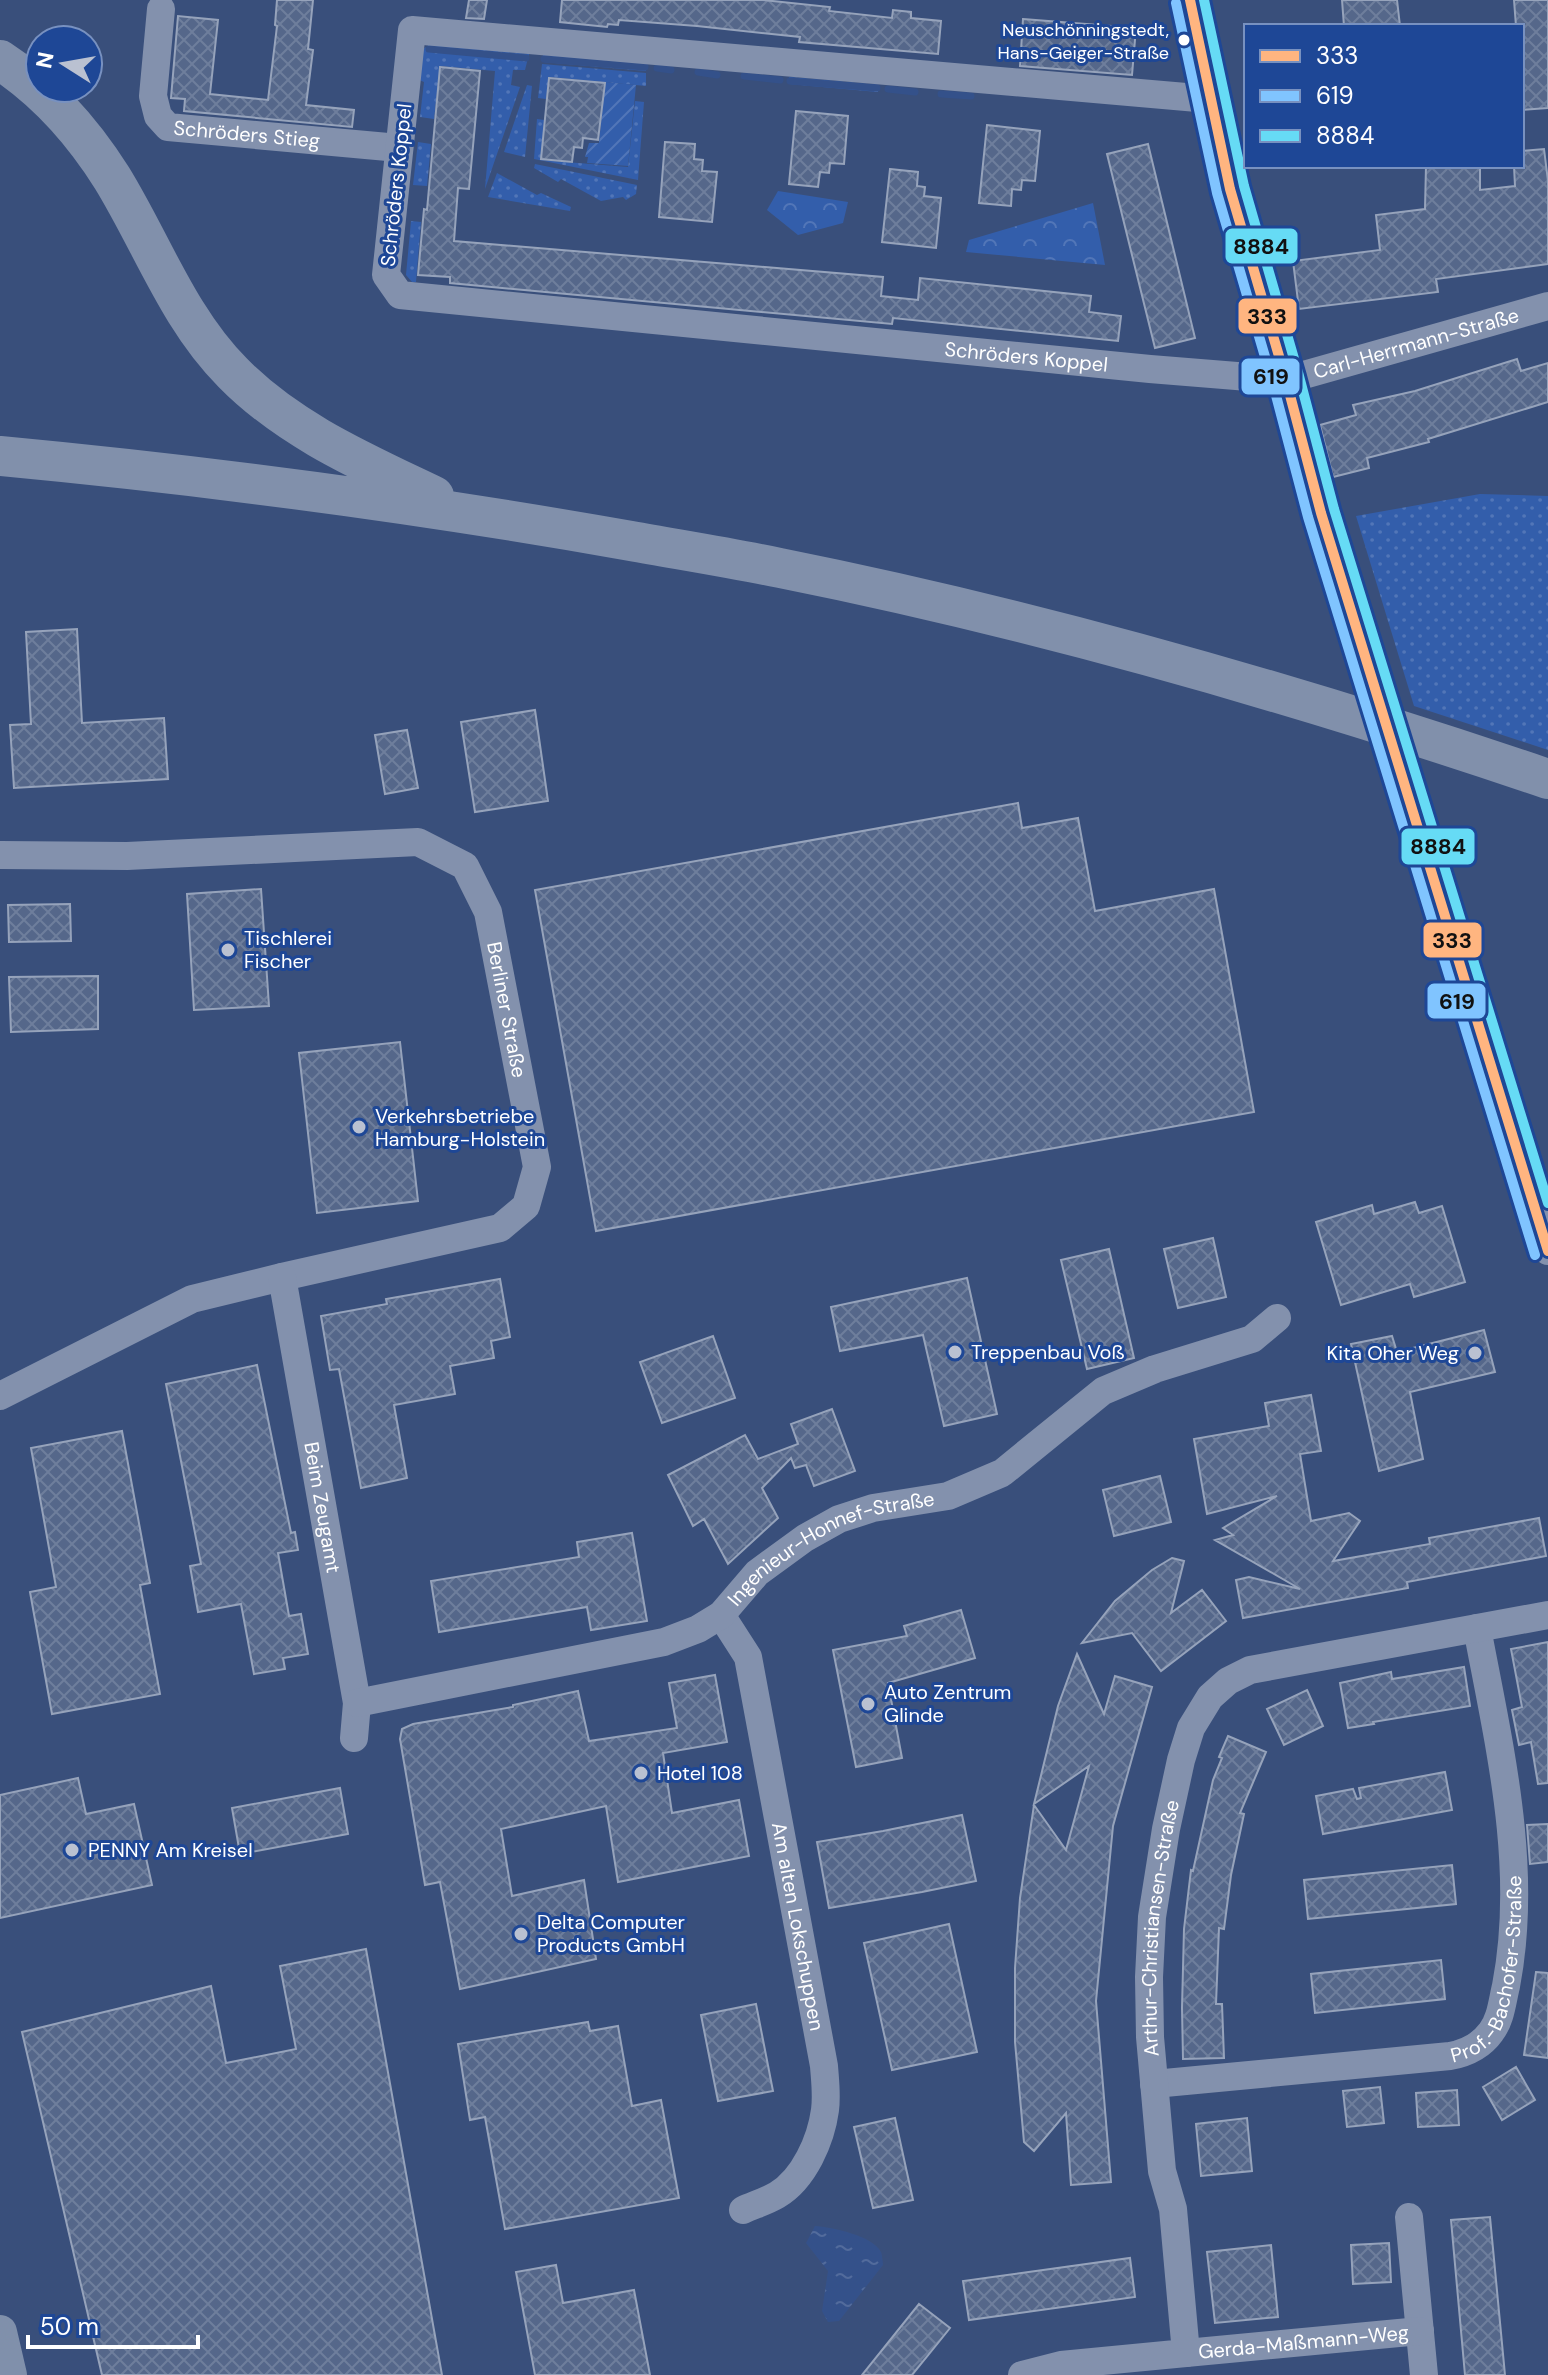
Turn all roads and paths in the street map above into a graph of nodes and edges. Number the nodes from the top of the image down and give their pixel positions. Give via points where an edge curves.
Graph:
1 (1190, 0) edge
2 (161, 9) dead end
3 (0, 60) edge
4 (1209, 99) junction
5 (399, 148) junction
6 (1548, 306) edge
7 (1286, 380) junction
8 (0, 456) edge
9 (469, 514) junction
10 (1548, 779) edge
11 (0, 855) edge
12 (1548, 1251) edge
13 (282, 1277) junction
14 (1277, 1318) dead end
15 (0, 1396) edge
16 (721, 1615) junction
17 (1548, 1615) edge
18 (1477, 1628) junction
19 (357, 1703) junction
20 (354, 1738) dead end
21 (1154, 2084) junction
22 (743, 2210) dead end
23 (1409, 2217) dead end
24 (1420, 2331) junction
25 (0, 2332) edge
26 (1186, 2353) junction
27 (10, 2375) edge
28 (1022, 2375) edge
29 (1424, 2375) edge

1 - 4 street
2 - 5 street, Schröders Stieg via 153,96 158,116 168,127
3 - 9 highway via 41,90 87,143 172,290 232,373 303,430
4 - 5 street, Schröders Koppel via 412,30
4 - 7 street
5 - 7 street, Schröders Koppel via 386,275 400,295
6 - 7 street, Carl-Herrmann-Straße
7 - 12 street, bridge via 1360,645
8 - 9 highway
9 - 10 highway via 781,568 1065,634 1293,697
11 - 13 street, Berliner Straße via 122,856 418,842 465,866 488,912 537,1167 526,1206 500,1228
13 - 15 street, Berliner Straße via 192,1299
13 - 19 street, Beim Zeugamt
14 - 16 street, Ingenieur-Honnef-Straße via 1252,1339 1103,1391 1002,1473 948,1496 839,1519 757,1573
16 - 19 street, Ingenieur-Honnef-Straße via 664,1642
16 - 22 street, Am alten Lokschuppen via 748,1657 826,2088 825,2111 799,2176 779,2194
17 - 18 street, Arthur-Christiansen-Straße
18 - 21 street, Arthur-Christiansen-Straße via 1250,1670 1218,1688 1202,1706 1181,1760 1156,1888 1149,1992
18 - 21 street, Prof.-Bachofer-Straße via 1506,1789 1513,1866 1510,1959 1499,2018 1490,2035 1468,2052 1450,2056
19 - 20 street, Beim Zeugamt
21 - 26 street, Arthur-Christiansen-Straße via 1162,2171 1173,2209
23 - 24 street, Gerda-Maßmann-Weg
24 - 26 street, Gerda-Maßmann-Weg
24 - 29 street, Gerda-Maßmann-Weg
25 - 27 main road
26 - 28 street via 1061,2365

